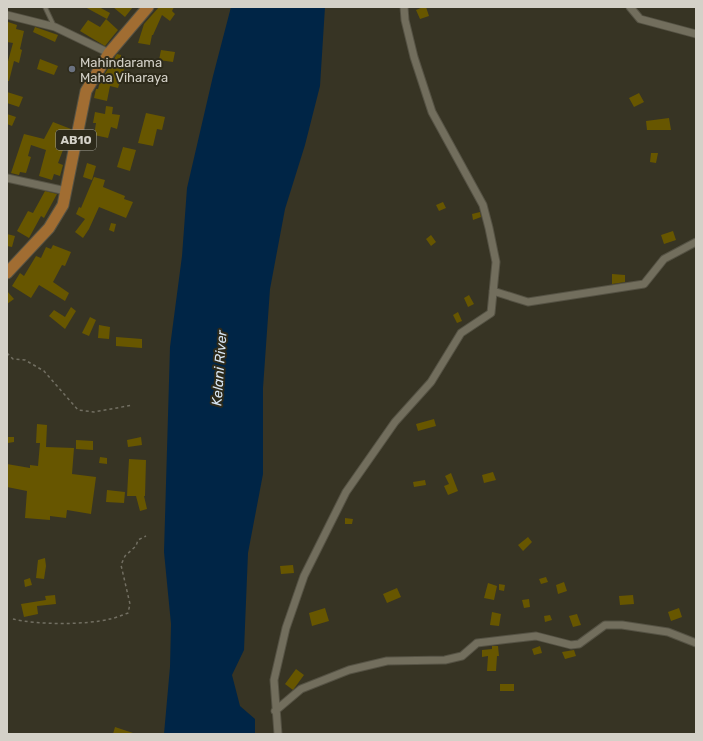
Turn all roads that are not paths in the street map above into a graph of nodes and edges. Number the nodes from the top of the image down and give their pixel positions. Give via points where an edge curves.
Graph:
1 (45, 7) edge
2 (148, 7) edge
3 (404, 7) edge
4 (630, 7) edge
5 (7, 15) edge
6 (55, 27) junction
7 (696, 34) edge
8 (108, 53) junction
9 (7, 178) edge
10 (66, 191) junction
11 (696, 242) edge
12 (7, 273) edge
13 (493, 291) junction
14 (696, 643) edge
15 (275, 711) junction
16 (278, 734) edge

1 - 6 lane
2 - 8 main road, AB10
3 - 13 street via 414,57 432,112 483,205 496,262
4 - 7 street via 640,19
5 - 6 street
6 - 8 street
8 - 10 main road, AB10 via 86,91
9 - 10 street
10 - 12 main road, AB10 via 63,205 50,228
11 - 13 street via 664,259 644,284 528,302
13 - 15 street via 491,313 461,333 431,382 395,422 346,492 304,576 286,628 274,680
14 - 15 street via 668,632 610,625 605,625 579,644 571,645 536,636 483,642 477,643 462,656 445,660 388,661 349,670 301,689
15 - 16 street

